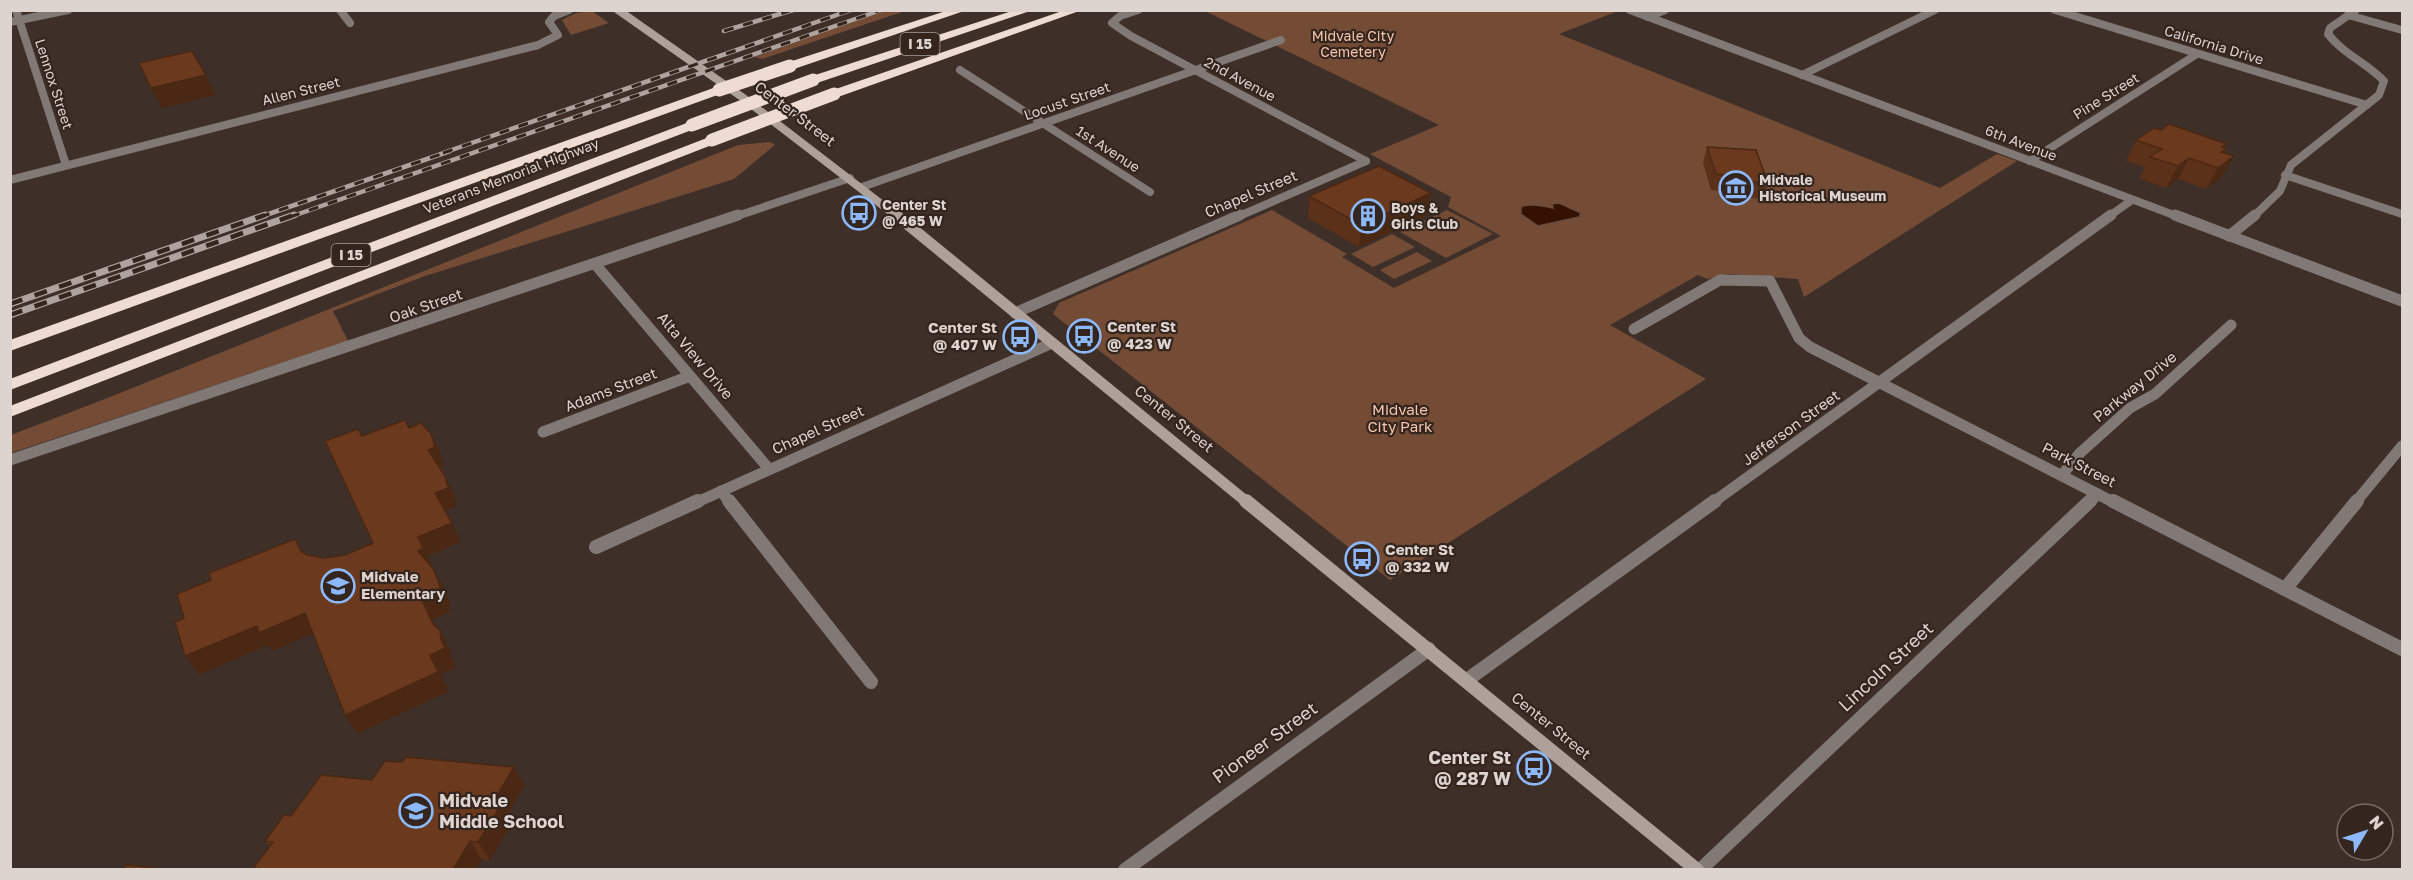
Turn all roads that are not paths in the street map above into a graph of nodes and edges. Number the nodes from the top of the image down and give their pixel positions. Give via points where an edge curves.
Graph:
1 (16, 10) edge
2 (68, 10) edge
3 (340, 10) edge
4 (569, 10) edge
5 (618, 10) edge
6 (924, 10) edge
7 (962, 10) edge
8 (1028, 10) edge
9 (1077, 10) edge
10 (1138, 10) edge
11 (1630, 10) edge
12 (1665, 10) edge
13 (1935, 10) edge
14 (2055, 10) edge
15 (2352, 13) edge
16 (1648, 17) junction
17 (15, 22) edge
18 (350, 23) dead end
19 (2403, 30) edge
20 (1281, 40) dead end
21 (2198, 54) junction
22 (785, 63) junction
23 (960, 70) dead end
24 (1196, 70) junction
25 (1802, 75) junction
26 (2367, 105) junction
27 (1043, 123) junction
28 (1366, 161) joint
29 (2030, 161) junction
30 (66, 165) junction
31 (2285, 175) junction
32 (850, 178) junction
33 (10, 180) edge
34 (862, 187) junction
35 (1150, 192) dead end
36 (2132, 200) junction
37 (2403, 214) edge
38 (2229, 236) junction
39 (595, 264) junction
40 (2403, 301) edge
41 (1015, 313) junction
42 (2231, 325) dead end
43 (1634, 329) dead end
44 (1052, 343) junction
45 (10, 346) edge
46 (690, 376) junction
47 (1880, 382) junction
48 (10, 385) edge
49 (10, 412) edge
50 (543, 432) dead end
51 (2403, 447) edge
52 (10, 460) edge
53 (769, 469) junction
54 (2062, 475) junction
55 (721, 491) junction
56 (2098, 494) junction
57 (596, 547) dead end
58 (2285, 589) junction
59 (1429, 649) junction
60 (2403, 649) edge
61 (1467, 680) junction
62 (871, 682) dead end
63 (1125, 870) edge
64 (1699, 870) edge

1 - 17 street, Lennox Street
2 - 17 street
3 - 18 street
4 - 30 street, Allen Street via 549,21 558,35 543,43
5 - 32 main road, Center Street
6 - 22 highway
7 - 22 highway, Veterans Memorial Highway / I 15
8 - 48 highway, Veterans Memorial Highway / I 15, bridge via 813,80
9 - 49 highway, bridge via 834,94
10 - 24 street, 2nd Avenue via 1120,16 1112,24
11 - 16 street, 6th Avenue
12 - 16 street
13 - 25 street
14 - 21 street, California Drive
15 - 19 street
15 - 26 street via 2330,28 2328,34 2384,81 2384,88
16 - 25 street, 6th Avenue
17 - 30 street, Lennox Street
20 - 24 street, Locust Street
21 - 26 street, California Drive
21 - 29 street, Pine Street
22 - 45 highway, Veterans Memorial Highway / I 15, bridge
23 - 27 street, 1st Avenue
24 - 27 street, Locust Street
24 - 28 street, 2nd Avenue
25 - 29 street, 6th Avenue
26 - 31 street via 2291,165
27 - 34 street, Locust Street
27 - 35 street, 1st Avenue
28 - 41 street, Chapel Street
29 - 36 street, 6th Avenue
30 - 33 street, Allen Street
31 - 37 street
31 - 38 street via 2282,190 2275,198
32 - 34 main road, Center Street
32 - 39 street, Oak Street
34 - 41 main road, Center Street
36 - 38 street, 6th Avenue
36 - 47 street, Jefferson Street
38 - 40 street, 6th Avenue
39 - 46 street, Alta View Drive
39 - 52 street, Oak Street
41 - 44 main road, Center Street
42 - 54 street, Parkway Drive via 2156,394 2130,408 2080,453
43 - 47 street, Park Street via 1720,280 1770,281 1803,342
44 - 53 street, Chapel Street
44 - 59 main road, Center Street
46 - 50 street, Adams Street
46 - 53 street, Alta View Drive
47 - 54 street, Park Street
47 - 61 street, Jefferson Street
51 - 58 street
53 - 55 street, Chapel Street
54 - 56 street, Park Street
55 - 57 street, Chapel Street
55 - 62 street
56 - 58 street, Park Street
56 - 64 street, Lincoln Street
58 - 60 street, Park Street
59 - 61 main road, Center Street
59 - 63 street, Pioneer Street
61 - 64 main road, Center Street

